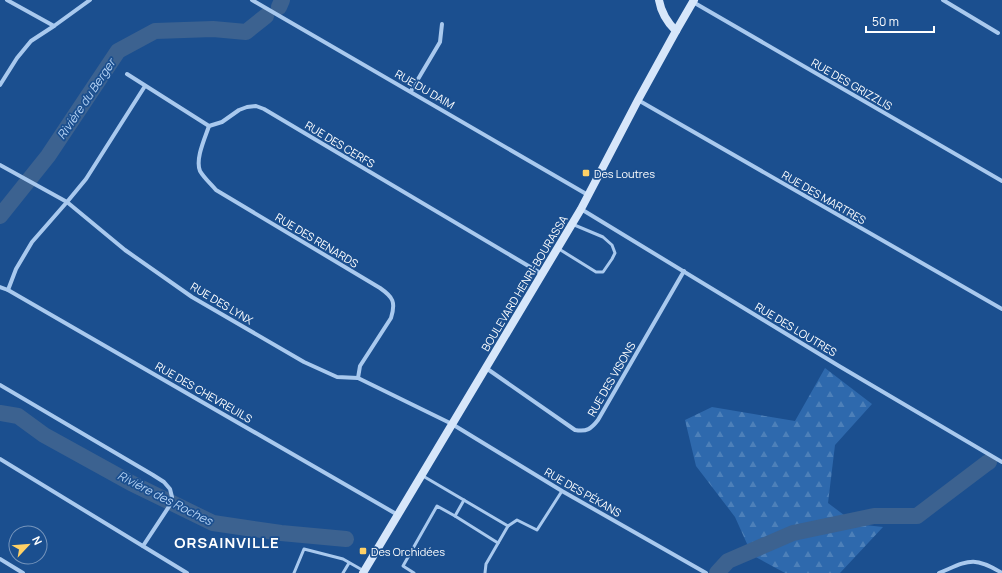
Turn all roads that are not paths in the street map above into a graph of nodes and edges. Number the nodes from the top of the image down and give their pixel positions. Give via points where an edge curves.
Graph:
1 (7, 0) edge
2 (90, 0) edge
3 (252, 0) edge
4 (659, 0) edge
5 (943, 0) edge
6 (694, 1) edge
7 (442, 24) dead end
8 (54, 26) junction
9 (676, 31) junction
10 (998, 33) dead end
11 (127, 74) dead end
12 (0, 85) edge
13 (145, 86) junction
14 (411, 91) junction
15 (638, 100) junction
16 (209, 126) junction
17 (0, 165) edge
18 (1002, 181) edge
19 (588, 195) junction
20 (67, 202) junction
21 (581, 209) junction
22 (572, 224) junction
23 (558, 248) junction
24 (684, 271) junction
25 (542, 274) junction
26 (0, 287) edge
27 (8, 290) junction
28 (1002, 309) edge
29 (486, 368) junction
30 (358, 378) junction
31 (0, 385) edge
32 (452, 424) junction
33 (0, 459) edge
34 (1002, 462) edge
35 (422, 475) junction
36 (562, 491) junction
37 (464, 500) junction
38 (398, 515) junction
39 (455, 516) junction
40 (508, 526) junction
41 (498, 543) junction
42 (143, 546) junction
43 (0, 559) edge
44 (349, 563) junction
45 (364, 572) edge
46 (23, 573) edge
47 (187, 573) edge
48 (294, 573) edge
49 (343, 573) edge
50 (414, 573) edge
51 (485, 573) edge
52 (706, 573) edge
53 (939, 573) edge
54 (1002, 573) edge

1 - 8 street
2 - 8 street
3 - 14 street, RUE DU DAIM
4 - 9 main road via 660,8
5 - 10 street
6 - 9 main road, BOULEVARD HENRI-BOURASSA
6 - 18 street, RUE DES GRIZZLIS
7 - 14 street via 440,42
8 - 12 street via 31,41
9 - 15 main road, BOULEVARD HENRI-BOURASSA
11 - 13 street
13 - 16 street
13 - 20 street via 86,179
14 - 19 street, RUE DU DAIM
15 - 19 main road, BOULEVARD HENRI-BOURASSA
15 - 28 street, RUE DES MARTRES
16 - 25 street, RUE DES CERFS via 222,122 248,107 264,109
16 - 30 street, RUE DES RENARDS via 198,159 200,170 216,190 380,288 393,301 391,318 360,366
17 - 20 street, RUE DES LYNX
19 - 21 main road, BOULEVARD HENRI-BOURASSA
20 - 27 street via 32,242 16,269
20 - 30 street, RUE DES LYNX via 125,250 192,297 304,362 337,377
21 - 22 main road, BOULEVARD HENRI-BOURASSA
21 - 24 street, RUE DES LOUTRES
22 - 23 main road, BOULEVARD HENRI-BOURASSA
22 - 23 lane via 603,237 612,245 612,259 602,272 596,272
23 - 25 main road, BOULEVARD HENRI-BOURASSA
24 - 29 street, RUE DES VISONS via 598,420 589,429 575,430
24 - 34 street, RUE DES LOUTRES
25 - 29 main road, BOULEVARD HENRI-BOURASSA
26 - 27 street, RUE DES CHEVREUILS
27 - 38 street, RUE DES CHEVREUILS
29 - 32 main road, BOULEVARD HENRI-BOURASSA
30 - 32 street, RUE DES LYNX
31 - 42 street via 164,482 170,489 170,505
32 - 35 main road, BOULEVARD HENRI-BOURASSA
32 - 36 street, RUE DES PÉKANS
33 - 42 street
35 - 37 lane
35 - 38 main road, BOULEVARD HENRI-BOURASSA
36 - 40 lane via 538,530 517,520
36 - 52 street, RUE DES PÉKANS
37 - 39 lane
37 - 40 lane
38 - 45 main road, BOULEVARD HENRI-BOURASSA
39 - 41 lane
39 - 50 lane via 437,506 402,566
40 - 41 lane
41 - 51 lane via 486,564
42 - 47 street
43 - 46 street
44 - 45 lane
44 - 48 lane via 343,559 304,549
44 - 49 lane
53 - 54 street via 974,561 982,562

